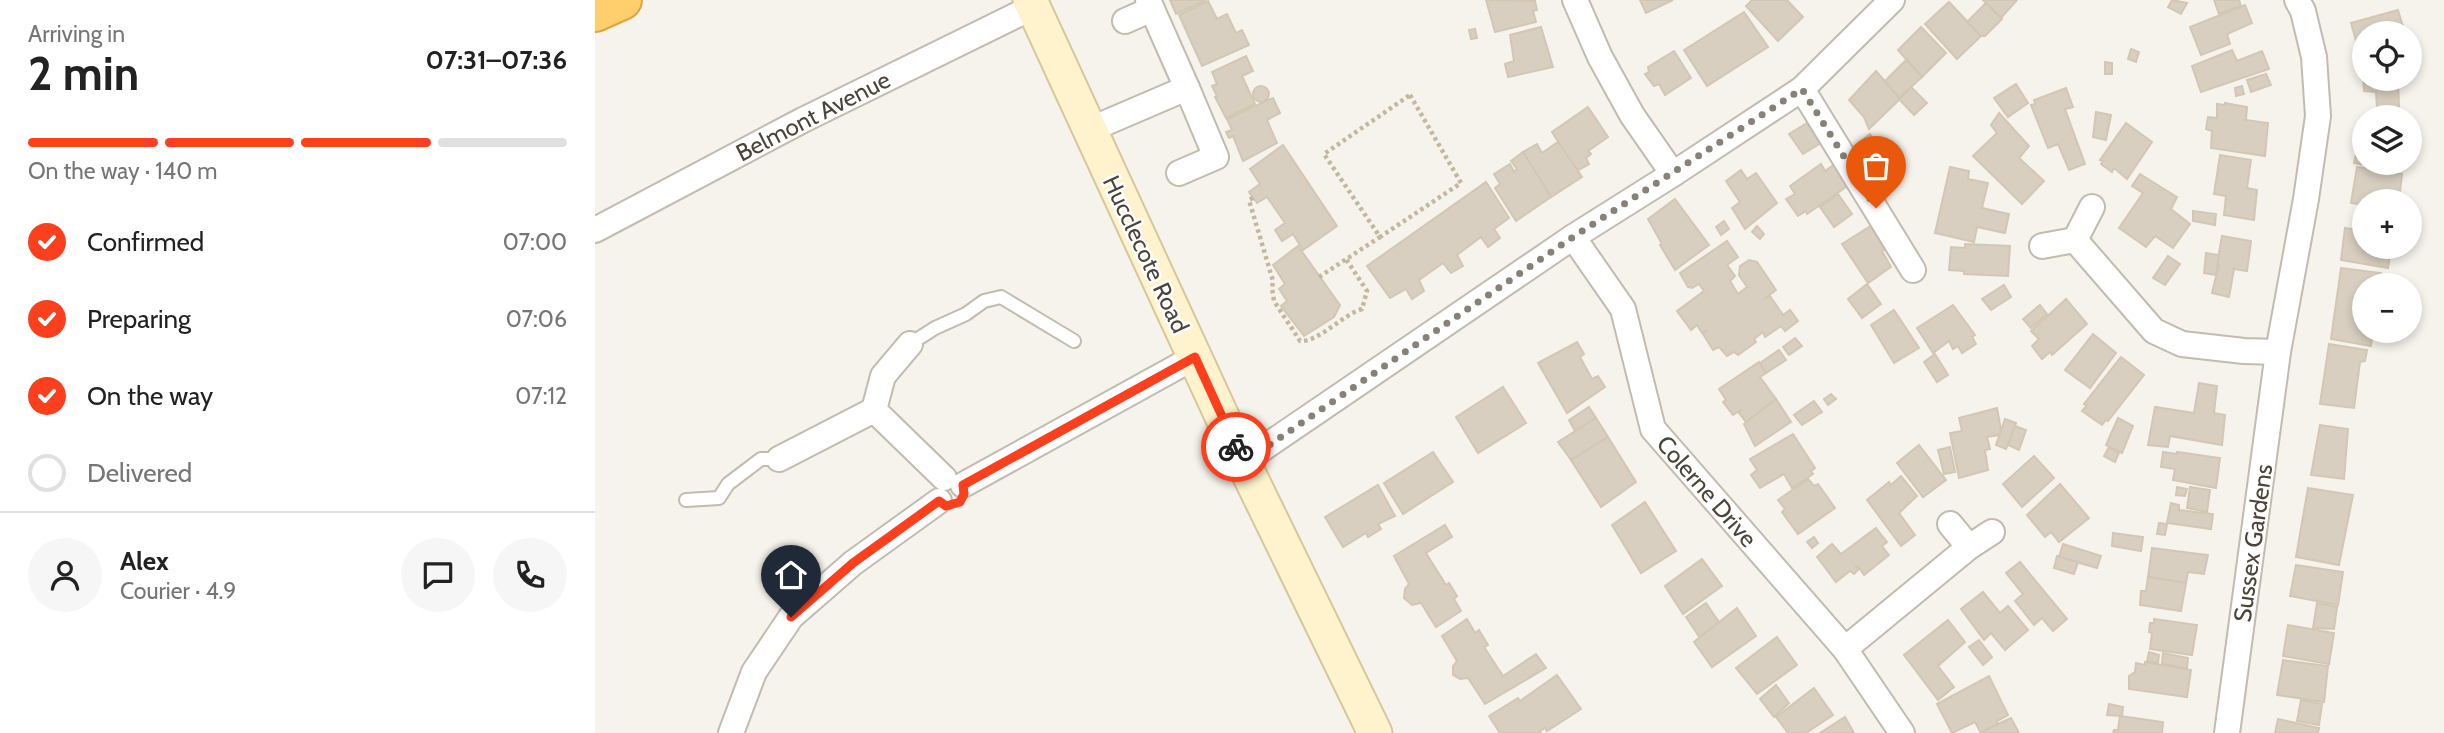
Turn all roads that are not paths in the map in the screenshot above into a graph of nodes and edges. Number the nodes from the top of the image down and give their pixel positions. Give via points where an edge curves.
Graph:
1 (622, 0) edge
2 (1574, 0) edge
3 (1892, 0) edge
4 (2297, 0) edge
5 (1032, 4) edge
6 (1150, 5) edge
7 (595, 12) edge
8 (1125, 21) dead end
9 (1187, 88) junction
10 (1802, 89) junction
11 (1089, 130) junction
12 (1179, 173) dead end
13 (1673, 174) junction
14 (2092, 207) dead end
15 (595, 230) edge
16 (1573, 237) junction
17 (2075, 240) junction
18 (2042, 246) dead end
19 (1913, 270) dead end
20 (1074, 341) dead end
21 (910, 344) joint
22 (2278, 352) junction
23 (1195, 357) junction
24 (874, 410) junction
25 (779, 459) joint
26 (1243, 463) junction
27 (949, 488) junction
28 (686, 500) dead end
29 (1950, 524) dead end
30 (1992, 532) dead end
31 (1969, 547) junction
32 (1845, 649) junction
33 (731, 733) edge
34 (1375, 733) edge
35 (1902, 733) edge
36 (2227, 733) edge

1 - 7 highway
2 - 13 street via 1632,115
3 - 10 street
4 - 22 street, Sussex Gardens via 2314,57 2318,116
5 - 11 street, Hucclecote Road
5 - 15 street, Belmont Avenue
6 - 8 street
6 - 9 street
9 - 11 street
9 - 12 street via 1216,157
10 - 13 street
10 - 19 street
11 - 23 street, Hucclecote Road
13 - 16 street
14 - 17 street
16 - 26 street
16 - 32 street, Colerne Drive via 1623,309 1653,429
17 - 18 street
17 - 22 street via 2154,331 2182,344
20 - 21 lane via 1001,297 984,301
21 - 24 street via 883,376
22 - 36 street, Sussex Gardens
23 - 26 street, Hucclecote Road
23 - 27 street
24 - 25 street
24 - 27 street
25 - 28 lane via 761,459 719,498
26 - 34 street, Hucclecote Road
27 - 33 street via 791,617 754,671
29 - 31 street
30 - 31 street
31 - 32 street
32 - 35 street, Colerne Drive

